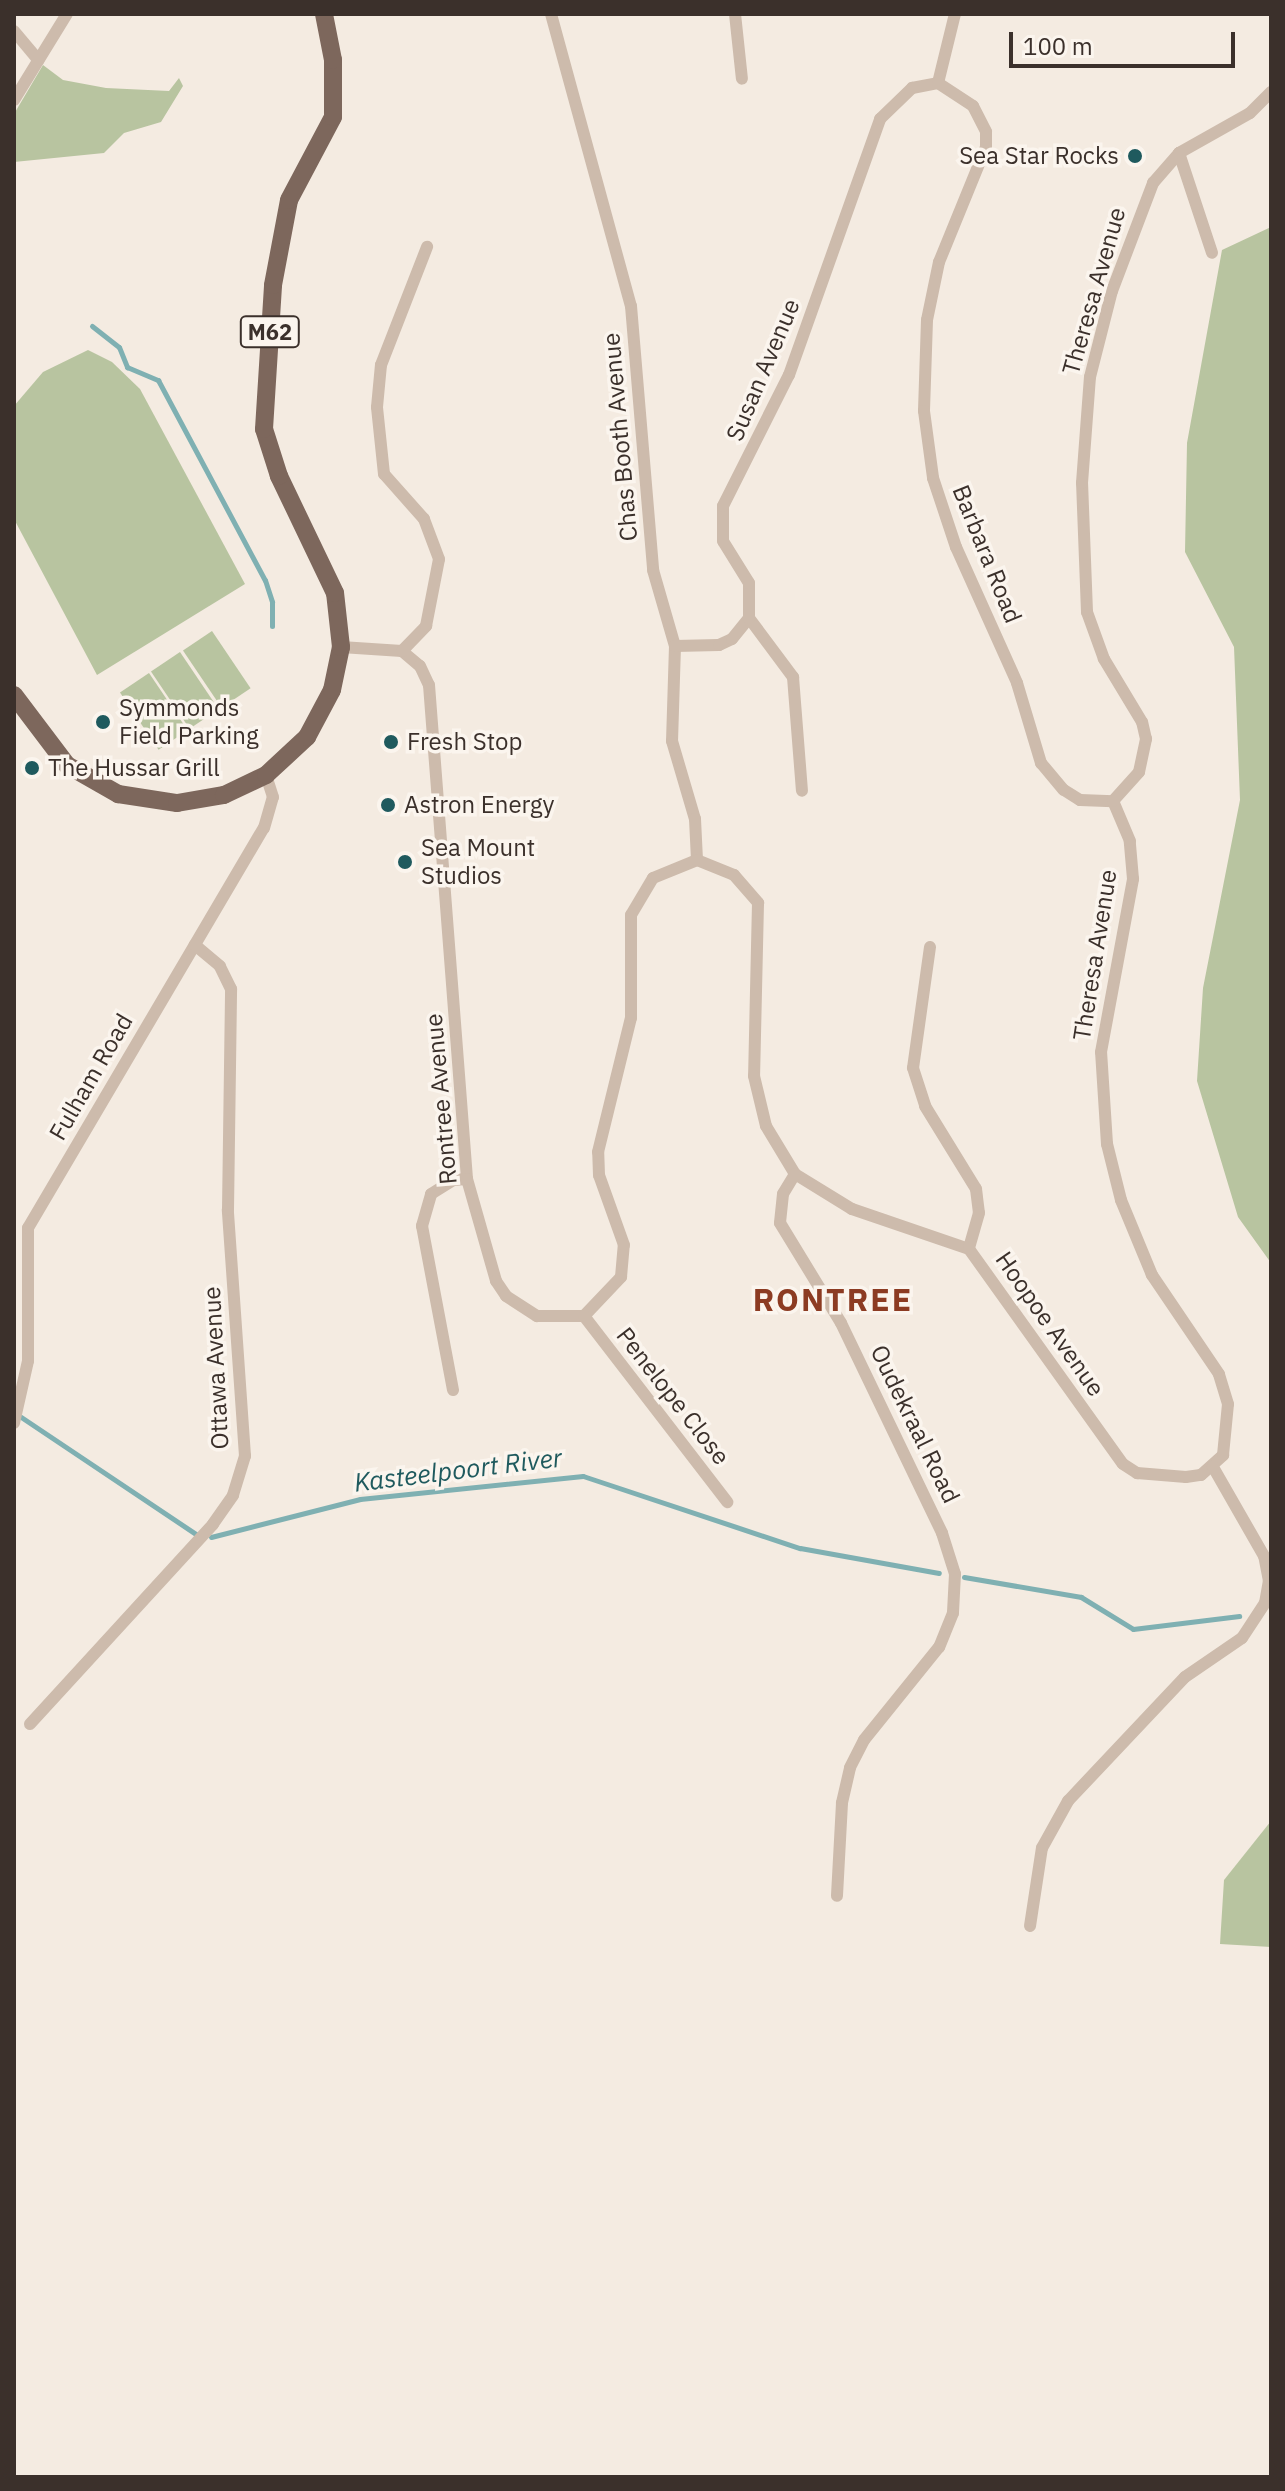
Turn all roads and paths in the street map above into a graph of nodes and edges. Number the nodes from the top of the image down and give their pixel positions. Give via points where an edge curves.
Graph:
1 (67, 14) edge
2 (324, 14) edge
3 (551, 14) edge
4 (735, 14) edge
5 (955, 14) edge
6 (14, 31) edge
7 (38, 60) junction
8 (742, 79) dead end
9 (938, 83) junction
10 (1271, 92) edge
11 (14, 100) edge
12 (1179, 153) junction
13 (427, 247) dead end
14 (1212, 253) dead end
15 (749, 618) junction
16 (675, 646) junction
17 (341, 647) junction
18 (402, 651) junction
19 (15, 701) edge
20 (266, 775) junction
21 (802, 791) dead end
22 (1113, 801) junction
23 (697, 860) junction
24 (195, 945) junction
25 (930, 947) dead end
26 (795, 1174) junction
27 (467, 1179) junction
28 (21, 1228) edge
29 (969, 1249) junction
30 (584, 1316) junction
31 (453, 1390) dead end
32 (14, 1423) edge
33 (1213, 1467) junction
34 (727, 1502) dead end
35 (30, 1724) dead end
36 (837, 1896) dead end
37 (1030, 1926) dead end

1 - 7 street
2 - 17 main road, M62 via 333,60 333,117 289,200 273,285 264,429 279,476 330,577 340,613
3 - 16 street, Chas Booth Avenue via 631,306 653,570
4 - 8 street
5 - 9 street
6 - 7 street
7 - 11 street
9 - 15 street, Susan Avenue via 912,88 880,119 789,375 723,506 723,541 749,583
9 - 22 street, Barbara Road via 973,106 986,132 986,147 939,262 927,320 924,411 933,478 956,547 1017,683 1041,763 1080,800
10 - 12 street, Theresa Avenue via 1250,113
12 - 14 street
12 - 22 street, Theresa Avenue via 1153,183 1127,246 1098,343 1083,428 1087,612 1104,659 1142,722 1146,739 1139,772
13 - 18 street via 381,365 377,407 384,474 424,519 439,559 435,603 426,626
15 - 16 street via 732,639 719,645
15 - 21 street via 793,677
16 - 23 street, Chas Booth Avenue via 672,741 695,819
17 - 18 street
17 - 20 main road, M62 via 321,714 291,755
18 - 27 street, Rontree Avenue via 420,666 429,685
19 - 20 main road, M62 via 67,765 134,798 201,800
20 - 24 street, Fulham Road via 273,797 264,828
22 - 33 street, Theresa Avenue via 1130,841 1133,879 1105,1014 1102,1116 1112,1173 1137,1242 1225,1387 1228,1440
23 - 26 street via 734,875 758,903 754,1076 766,1126
23 - 30 street via 653,878 631,915 631,1018 598,1152 599,1175 625,1260 615,1288
24 - 28 street, Fulham Road
24 - 35 street, Ottawa Avenue via 220,966 231,989 228,1210 245,1456 233,1495 213,1524
25 - 29 street via 913,1068 925,1106 976,1189 979,1213
26 - 29 street, Hoopoe Avenue via 852,1209
26 - 36 street, Oudekraal Road via 783,1194 780,1223 841,1323 946,1542 955,1574 953,1613 939,1647 875,1724 850,1768 842,1803
27 - 30 street, Rontree Avenue via 496,1281 506,1296 537,1316
27 - 31 street via 453,1180 431,1194 422,1226
28 - 32 street, Fulham Road via 28,1361
29 - 33 street, Hoopoe Avenue via 1123,1464 1137,1473 1171,1477 1201,1475
30 - 34 street, Penelope Close
33 - 37 street via 1264,1556 1269,1581 1265,1603 1242,1638 1185,1677 1068,1801 1042,1848

